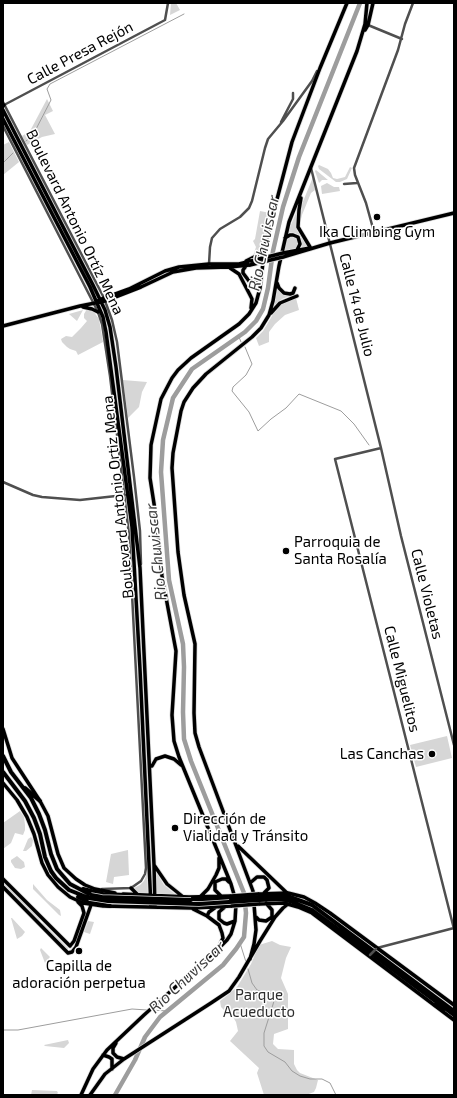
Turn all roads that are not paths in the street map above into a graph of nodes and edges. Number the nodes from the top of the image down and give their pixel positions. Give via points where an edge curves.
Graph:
1 (168, 3) edge
2 (345, 3) edge
3 (367, 3) edge
4 (373, 3) edge
5 (413, 3) edge
6 (366, 24) junction
7 (402, 39) junction
8 (329, 47) junction
9 (293, 93) dead end
10 (4, 104) edge
11 (3, 110) edge
12 (3, 119) edge
13 (3, 126) edge
14 (279, 127) junction
15 (311, 168) junction
16 (357, 183) junction
17 (344, 184) dead end
18 (302, 191) junction
19 (454, 213) edge
20 (374, 232) junction
21 (284, 238) junction
22 (330, 243) junction
23 (265, 246) junction
24 (311, 248) junction
25 (297, 250) junction
26 (283, 255) junction
27 (249, 264) junction
28 (209, 266) junction
29 (230, 266) junction
30 (262, 274) junction
31 (277, 279) junction
32 (295, 288) dead end
33 (297, 296) dead end
34 (98, 302) junction
35 (80, 306) junction
36 (98, 312) junction
37 (249, 314) junction
38 (269, 315) junction
39 (3, 326) edge
40 (381, 448) junction
41 (3, 482) edge
42 (128, 495) junction
43 (140, 568) junction
44 (3, 729) edge
45 (454, 745) edge
46 (3, 756) edge
47 (152, 766) dead end
48 (183, 766) junction
49 (3, 772) edge
50 (3, 783) edge
51 (21, 785) junction
52 (40, 801) junction
53 (145, 816) junction
54 (215, 845) junction
55 (236, 845) junction
56 (154, 865) junction
57 (3, 879) edge
58 (250, 883) junction
59 (70, 884) junction
60 (231, 884) junction
61 (3, 887) edge
62 (131, 888) junction
63 (94, 889) junction
64 (69, 890) junction
65 (275, 893) joint
66 (288, 893) junction
67 (124, 895) junction
68 (138, 895) junction
69 (90, 896) junction
70 (152, 896) junction
71 (182, 896) junction
72 (221, 896) junction
73 (200, 897) junction
74 (260, 897) junction
75 (231, 898) junction
76 (75, 899) junction
77 (266, 903) junction
78 (288, 904) junction
79 (91, 905) junction
80 (110, 906) junction
81 (226, 906) junction
82 (153, 907) junction
83 (216, 907) junction
84 (192, 908) junction
85 (207, 916) junction
86 (256, 917) junction
87 (235, 921) junction
88 (454, 928) edge
89 (376, 948) junction
90 (370, 956) junction
91 (206, 959) junction
92 (250, 959) junction
93 (434, 1005) junction
94 (454, 1005) edge
95 (453, 1014) edge
96 (454, 1020) edge
97 (117, 1040) junction
98 (103, 1055) junction
99 (124, 1059) junction
100 (112, 1069) junction
101 (81, 1095) edge
102 (90, 1095) edge

1 - 10 street, Calle Presa Rejón via 165,20
2 - 8 main road
3 - 6 main road
4 - 6 main road
5 - 7 street
6 - 7 street
6 - 15 main road
7 - 16 street via 355,164
8 - 14 street via 312,81
8 - 23 main road via 292,142
9 - 14 street via 293,99
10 - 34 street, Boulevard Antonio Ortíz Mena
11 - 34 main road, Boulevard Antonio Ortiz Mena
12 - 34 main road, Boulevard Antonio Ortiz Mena
13 - 34 street
14 - 28 street via 268,139 251,204 240,217 220,229 212,238
15 - 18 main road
15 - 22 street, Calle 14 de Julio
16 - 17 street
16 - 20 street
18 - 21 main road
18 - 24 main road via 298,227
19 - 20 main road
20 - 22 main road
21 - 25 main road via 290,235 298,238 300,244
21 - 31 main road
22 - 24 main road
22 - 40 street, Calle 14 de Julio
23 - 29 main road via 252,259
23 - 30 main road
24 - 25 main road
24 - 26 main road
25 - 26 main road
26 - 27 main road, bridge
27 - 29 main road
27 - 29 main road
27 - 30 main road via 243,273 249,281 256,282
28 - 29 main road
28 - 34 main road via 173,272 142,287
29 - 37 main road via 239,274 250,295 252,304
30 - 37 main road via 258,297
31 - 32 main road via 279,288 284,293 293,293
31 - 38 main road
33 - 38 main road via 280,303
34 - 35 main road
34 - 36 street
34 - 42 main road, Boulevard Antonio Ortiz Mena via 107,338
34 - 43 street, Boulevard Antonio Ortíz Mena via 112,320 117,342 140,531
35 - 36 main road
35 - 39 main road
36 - 42 street via 104,336
37 - 48 main road via 188,361 172,378 161,399 151,445 150,478 162,576 176,651 173,734
38 - 55 main road via 261,328 198,382 188,395 178,421 172,457 179,560 195,644 196,733
40 - 45 street, Calle Violetas
40 - 88 street, Calle Miguelitos via 335,459
41 - 42 street via 42,497 80,500
42 - 43 main road, Boulevard Antonio Ortiz Mena
42 - 53 main road, Boulevard Antonio Ortiz Mena via 136,590
43 - 56 main road, Boulevard Antonio Ortiz Mena
44 - 52 main road via 12,758
46 - 51 highway
47 - 48 main road via 156,759 165,756
48 - 54 main road
49 - 64 highway via 25,801 34,818 51,872
50 - 76 main road via 18,800 27,817 48,875 58,888
51 - 52 highway
51 - 59 highway via 39,814 54,862
52 - 63 main road via 48,816 64,868 76,879
53 - 62 street, Boulevard Antonio Ortiz Mena via 145,874 141,881
53 - 70 main road, Boulevard Antonio Ortiz Mena
54 - 60 main road
54 - 73 main road via 219,868 208,890
55 - 58 main road
55 - 66 main road
56 - 70 main road, Boulevard Antonio Ortiz Mena
56 - 71 main road via 167,884
57 - 76 main road via 71,946 84,913 82,906
58 - 74 main road via 257,877 264,877 267,880 269,888
58 - 86 main road
59 - 67 highway via 97,893
59 - 69 highway
60 - 72 main road via 222,878 216,882 215,890
60 - 87 main road via 235,899
61 - 79 main road via 69,953 76,947
62 - 63 street
62 - 68 main road
63 - 67 main road
64 - 69 highway
64 - 80 highway via 86,901
65 - 66 main road
65 - 74 highway
66 - 89 main road via 304,897 320,906
67 - 68 main road
68 - 70 main road
69 - 74 highway, bridge via 108,901 199,904
69 - 75 highway, bridge via 191,900
70 - 71 main road
70 - 82 main road, Boulevard Antonio Ortiz Mena
71 - 73 main road
72 - 73 main road
72 - 75 main road
74 - 75 highway, bridge
74 - 77 main road
74 - 81 main road, bridge
74 - 95 highway via 290,901 312,910
76 - 79 main road
77 - 78 main road
77 - 86 main road via 272,910 272,917 266,921
78 - 90 main road via 312,913
78 - 92 main road via 275,918
79 - 80 main road
80 - 82 main road
81 - 83 main road
81 - 87 main road via 219,912 219,919 227,924
82 - 84 main road
83 - 84 main road
83 - 85 main road
84 - 85 main road
85 - 91 main road via 219,925 223,938
86 - 92 main road
87 - 91 main road via 227,940
88 - 89 street
89 - 90 street, bridge
89 - 94 main road
90 - 93 main road
91 - 97 main road
92 - 99 main road via 229,991
93 - 95 highway
93 - 96 main road
97 - 98 main road
97 - 99 main road via 113,1052 117,1057
98 - 100 main road via 112,1059
98 - 101 main road via 88,1078
99 - 100 main road
100 - 102 main road via 100,1080

